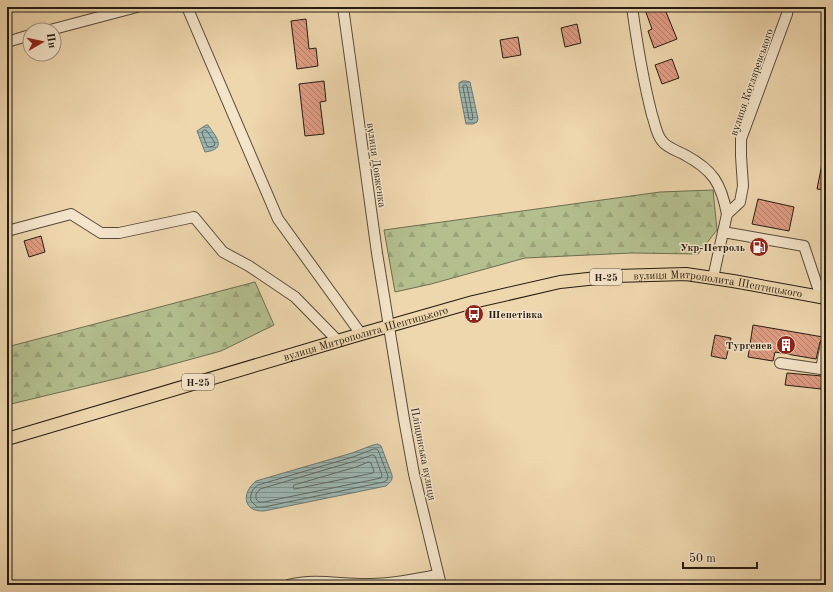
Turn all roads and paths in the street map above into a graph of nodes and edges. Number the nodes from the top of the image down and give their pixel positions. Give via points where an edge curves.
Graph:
1 (137, 7) edge
2 (187, 7) edge
3 (343, 7) edge
4 (632, 7) edge
5 (788, 7) edge
6 (62, 27) edge
7 (22, 37) edge
8 (7, 42) edge
9 (727, 214) junction
10 (7, 232) edge
11 (723, 232) junction
12 (712, 278) junction
13 (823, 298) edge
14 (389, 326) junction
15 (361, 334) junction
16 (338, 341) junction
17 (826, 343) edge
18 (780, 363) dead end
19 (7, 439) edge
20 (439, 580) edge
21 (288, 585) edge

1 - 6 street
2 - 15 street via 278,219
3 - 14 street, вулиця Довженка
4 - 9 street via 640,59 656,130 662,141 701,165 712,175 720,186
5 - 9 street, вулиця Котляревського via 742,139 743,186 740,202
7 - 8 street
9 - 11 street
10 - 16 street via 71,214 101,233 119,232 194,217 223,252 295,297
11 - 12 street
11 - 13 street via 804,246
12 - 13 main road, вулиця Митрополита Шептицького / Н-25
12 - 14 main road, вулиця Митрополита Шептицького / Н-25 via 686,274 616,276 560,282 473,302
14 - 15 main road, вулиця Митрополита Шептицького / Н-25
14 - 20 street, Пліщинська вулиця via 414,474
15 - 16 main road, вулиця Митрополита Шептицького / Н-25
16 - 19 main road, вулиця Митрополита Шептицького / Н-25
17 - 18 street via 821,369
20 - 21 street via 371,584 306,581

